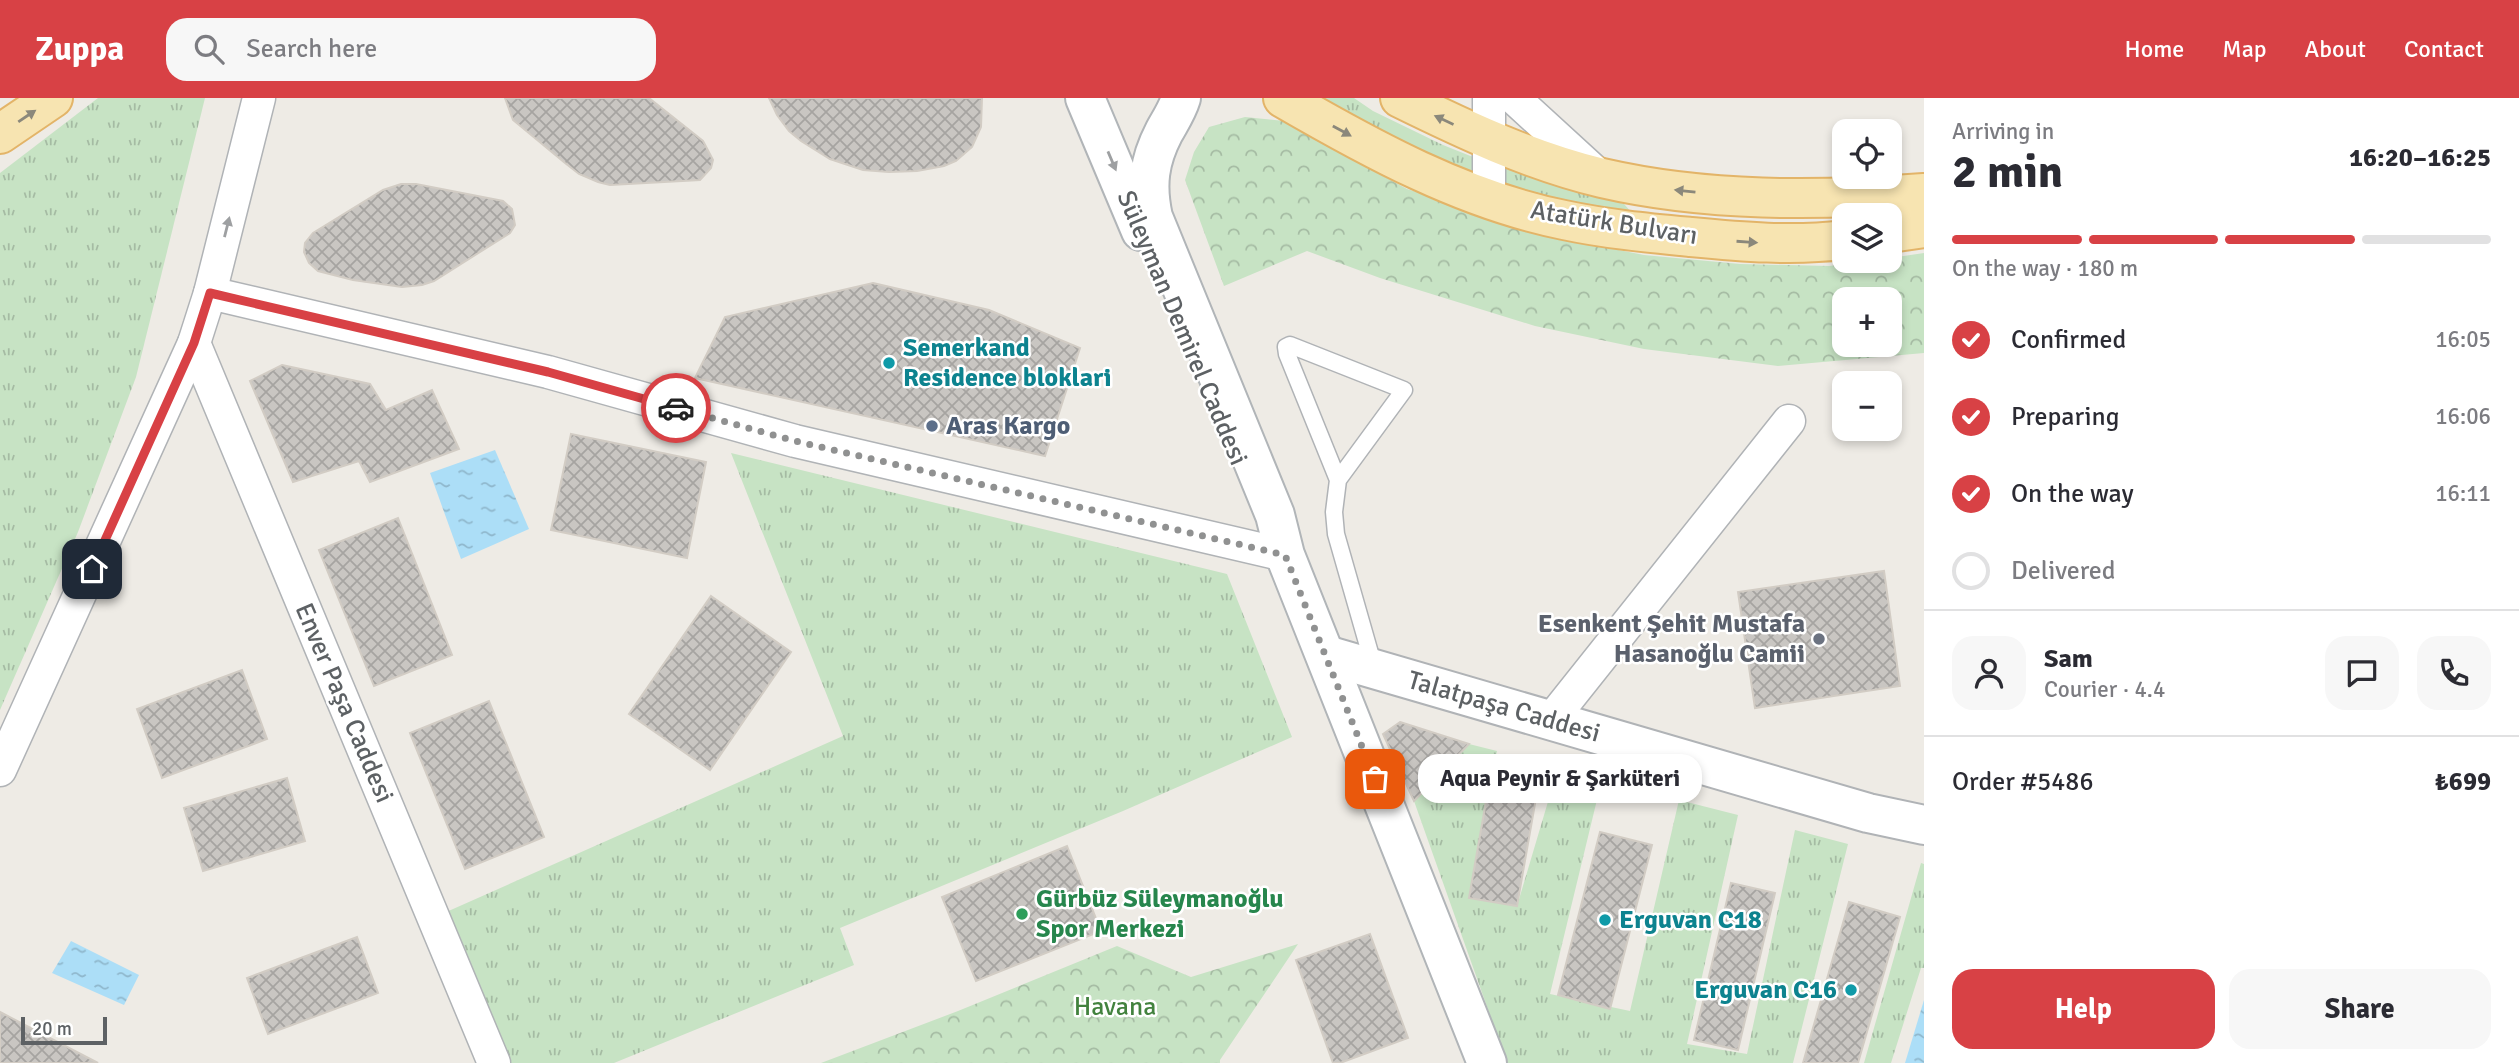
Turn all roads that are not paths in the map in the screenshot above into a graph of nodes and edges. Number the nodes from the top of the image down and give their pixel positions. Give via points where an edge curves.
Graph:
1 (53, 98) edge
2 (259, 98) edge
3 (1085, 98) edge
4 (1400, 98) edge
5 (1489, 98) edge
6 (1514, 98) edge
7 (1282, 100) edge
8 (1187, 103) edge
9 (0, 134) edge
10 (1489, 140) junction
11 (1600, 177) junction
12 (1924, 193) edge
13 (1489, 198) junction
14 (1924, 228) edge
15 (1902, 231) edge
16 (1832, 241) edge
17 (210, 293) junction
18 (194, 343) junction
19 (1789, 421) dead end
20 (1338, 480) junction
21 (1285, 555) junction
22 (1326, 655) junction
23 (1374, 669) junction
24 (1551, 720) junction
25 (0, 770) edge
26 (1924, 825) edge
27 (494, 1063) edge
28 (1487, 1063) edge

9 -> 1 main road
17 -> 2 street
3 -> 21 main road, Süleyman Demirel Caddesi via 1265,522
10 -> 4 main road, Atatürk Bulvarı
5 - 10 street
6 - 11 street
7 -> 13 main road, Atatürk Bulvarı via 1417,169
8 - 21 main road, Süleyman Demirel Caddesi via 1165,131 1149,169 1153,217 1275,515
10 - 11 main road, Atatürk Bulvarı
10 - 13 street
12 -> 11 main road, Atatürk Bulvarı via 1726,195
13 -> 16 main road, Atatürk Bulvarı via 1564,220 1669,234 1750,242
14 - 15 main road
17 - 18 street
17 - 21 street via 548,372 795,441
18 - 25 street
18 - 27 street, Enver Paşa Caddesi
19 - 24 street
20 - 20 lane via 1404,390 1290,345 1286,354
20 - 23 lane via 1336,534
21 - 22 main road, Süleyman Demirel Caddesi
22 - 23 main road, Talatpaşa Caddesi
22 - 28 main road, Süleyman Demirel Caddesi
23 - 24 main road, Talatpaşa Caddesi
24 - 26 main road, Talatpaşa Caddesi via 1868,813

